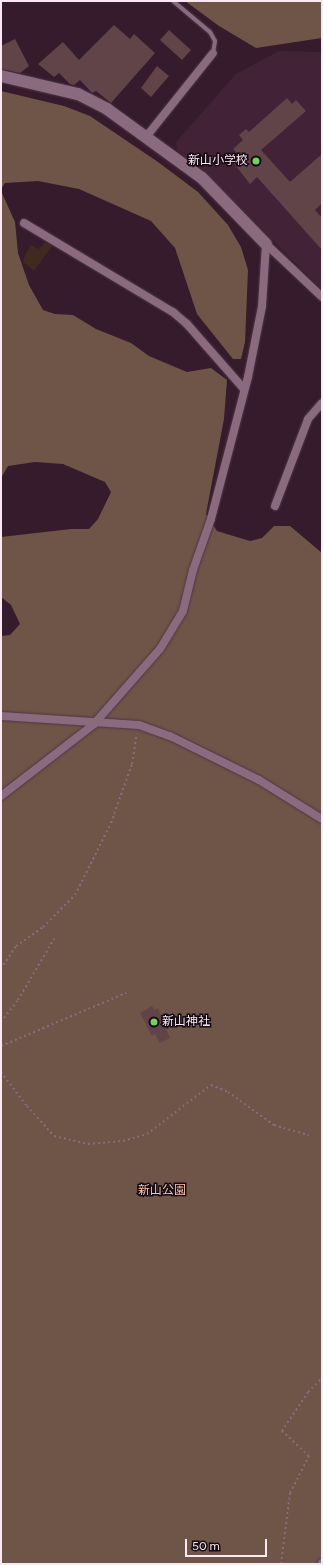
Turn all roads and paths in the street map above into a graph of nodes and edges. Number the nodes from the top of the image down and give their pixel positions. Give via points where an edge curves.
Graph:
1 (173, 1) edge
2 (213, 52) joint
3 (1, 76) edge
4 (146, 137) junction
5 (24, 223) dead end
6 (266, 244) junction
7 (322, 297) edge
8 (244, 389) junction
9 (322, 403) edge
10 (274, 506) dead end
11 (1, 716) edge
12 (94, 724) junction
13 (139, 725) junction
14 (1, 796) edge
15 (322, 819) edge
16 (54, 939) dead end
17 (1, 969) edge
18 (126, 993) dead end
19 (1, 1022) edge
20 (1, 1046) edge
21 (1, 1072) edge
22 (309, 1135) dead end
23 (322, 1378) edge
24 (282, 1564) edge

1 - 2 lane via 210,32 215,41
2 - 4 street
3 - 4 street via 78,94 107,109
4 - 6 street via 202,178
5 - 8 street via 173,312 187,324
6 - 7 street
6 - 8 street via 262,306
8 - 12 street via 211,519 192,570 183,611 160,649
9 - 10 street via 308,419
11 - 12 street
12 - 13 street
12 - 14 street
13 - 15 street via 170,736 258,780
13 - 17 path via 132,764 111,823 75,895 42,927 16,946
16 - 19 path via 18,1000
18 - 20 path
21 - 22 path via 54,1136 88,1144 123,1141 147,1134 211,1085 228,1092 274,1125
23 - 24 path via 308,1392 282,1431 309,1456 290,1493

